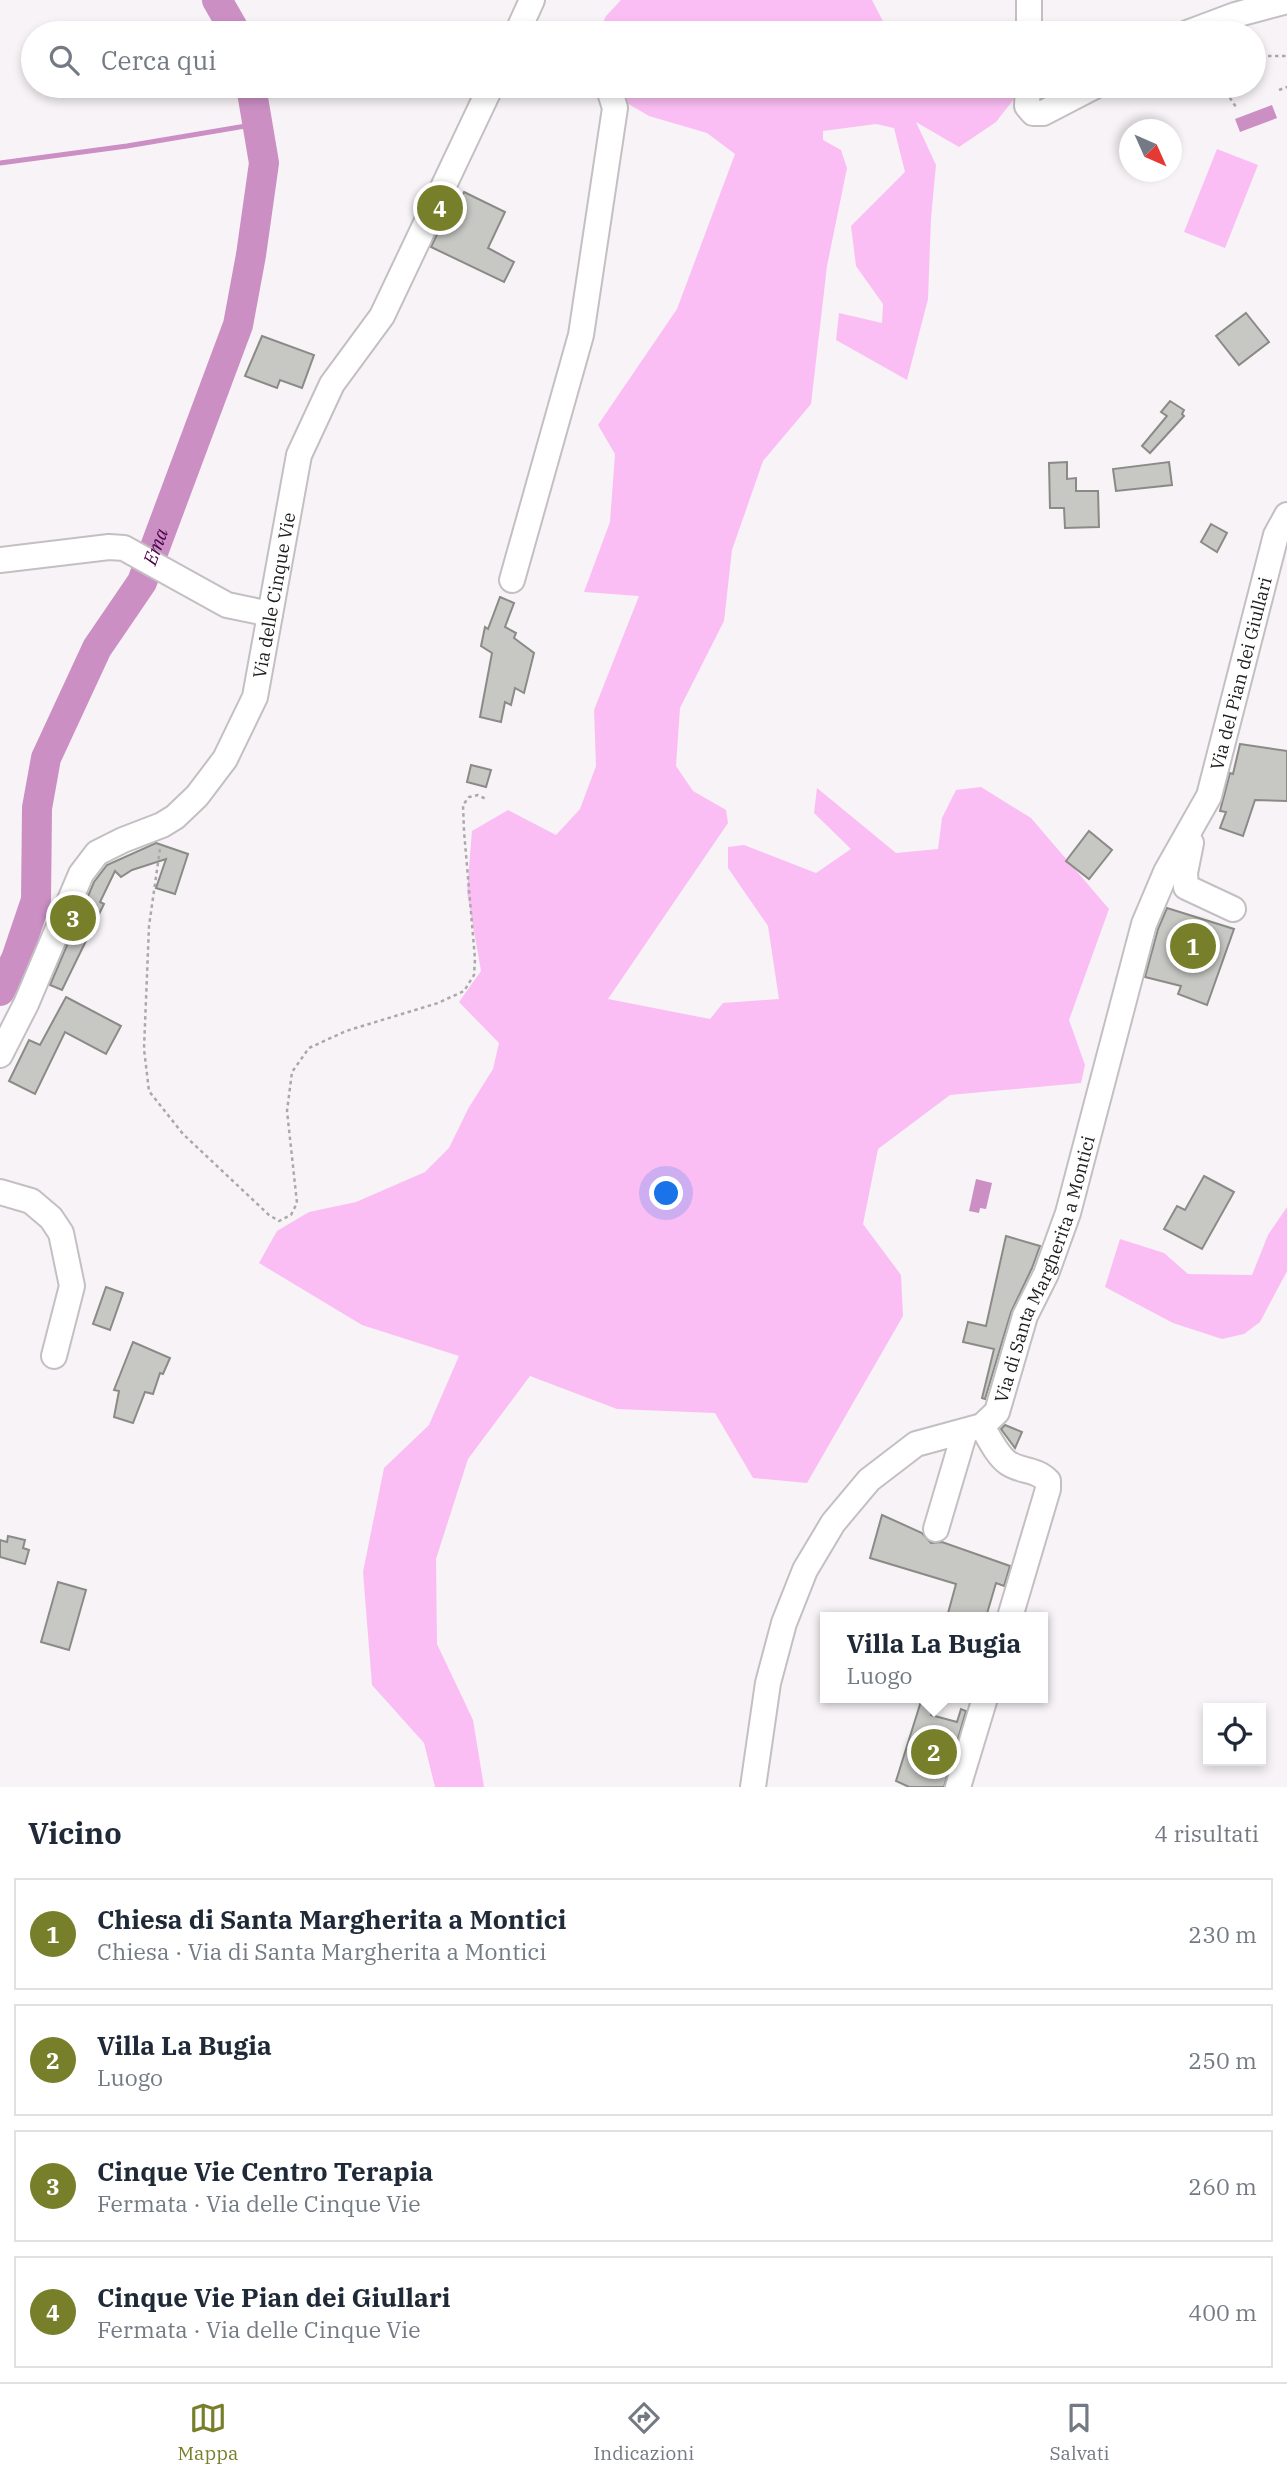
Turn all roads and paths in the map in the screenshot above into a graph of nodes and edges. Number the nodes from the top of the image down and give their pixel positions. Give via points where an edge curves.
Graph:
1 (532, 0) edge
2 (1029, 0) edge
3 (1287, 1) edge
4 (526, 21) edge
5 (1029, 21) edge
6 (1219, 21) edge
7 (1266, 56) edge
8 (1287, 56) edge
9 (1287, 87) edge
10 (1279, 90) dead end
11 (485, 98) edge
12 (612, 98) edge
13 (1027, 98) edge
14 (1072, 98) edge
15 (1230, 98) edge
16 (1236, 107) dead end
17 (1287, 515) edge
18 (0, 560) edge
19 (512, 580) dead end
20 (270, 614) junction
21 (486, 800) dead end
22 (162, 825) junction
23 (1191, 832) junction
24 (1233, 909) dead end
25 (0, 1055) edge
26 (0, 1192) edge
27 (54, 1356) dead end
28 (974, 1429) junction
29 (936, 1529) dead end
30 (1011, 1612) edge
31 (983, 1703) edge
32 (753, 1787) edge
33 (958, 1787) edge

1 - 4 street
2 - 5 street
3 - 6 street
7 - 8 path
9 - 10 path
11 - 20 street, Via delle Cinque Vie via 382,316 332,384 299,455
12 - 19 street via 615,108 581,335
13 - 14 street via 1033,113 1043,113
15 - 16 path
17 - 23 street, Via del Pian dei Giullari via 1276,535 1209,796
18 - 20 street via 124,548 227,605
20 - 22 street, Via delle Cinque Vie via 255,696 225,760 197,796
21 - 22 path via 478,795 463,805 474,975 464,991 438,1003 346,1031 309,1048 292,1072 287,1111 296,1203 291,1214 279,1221 183,1134 149,1091 144,1049 149,926
22 - 25 street, Via delle Cinque Vie via 122,840 90,860
23 - 24 street via 1186,887
23 - 28 street, Via di Santa Margherita a Montici via 1166,872 1144,924 1068,1213 1025,1317 997,1412
26 - 27 street via 31,1201 61,1233 72,1286
28 - 29 street, Via di Santa Margherita a Montici
28 - 30 street via 1009,1463 1041,1473 1048,1481
28 - 32 street via 916,1444 869,1480 833,1523 805,1570 785,1623 768,1683
31 - 33 street

